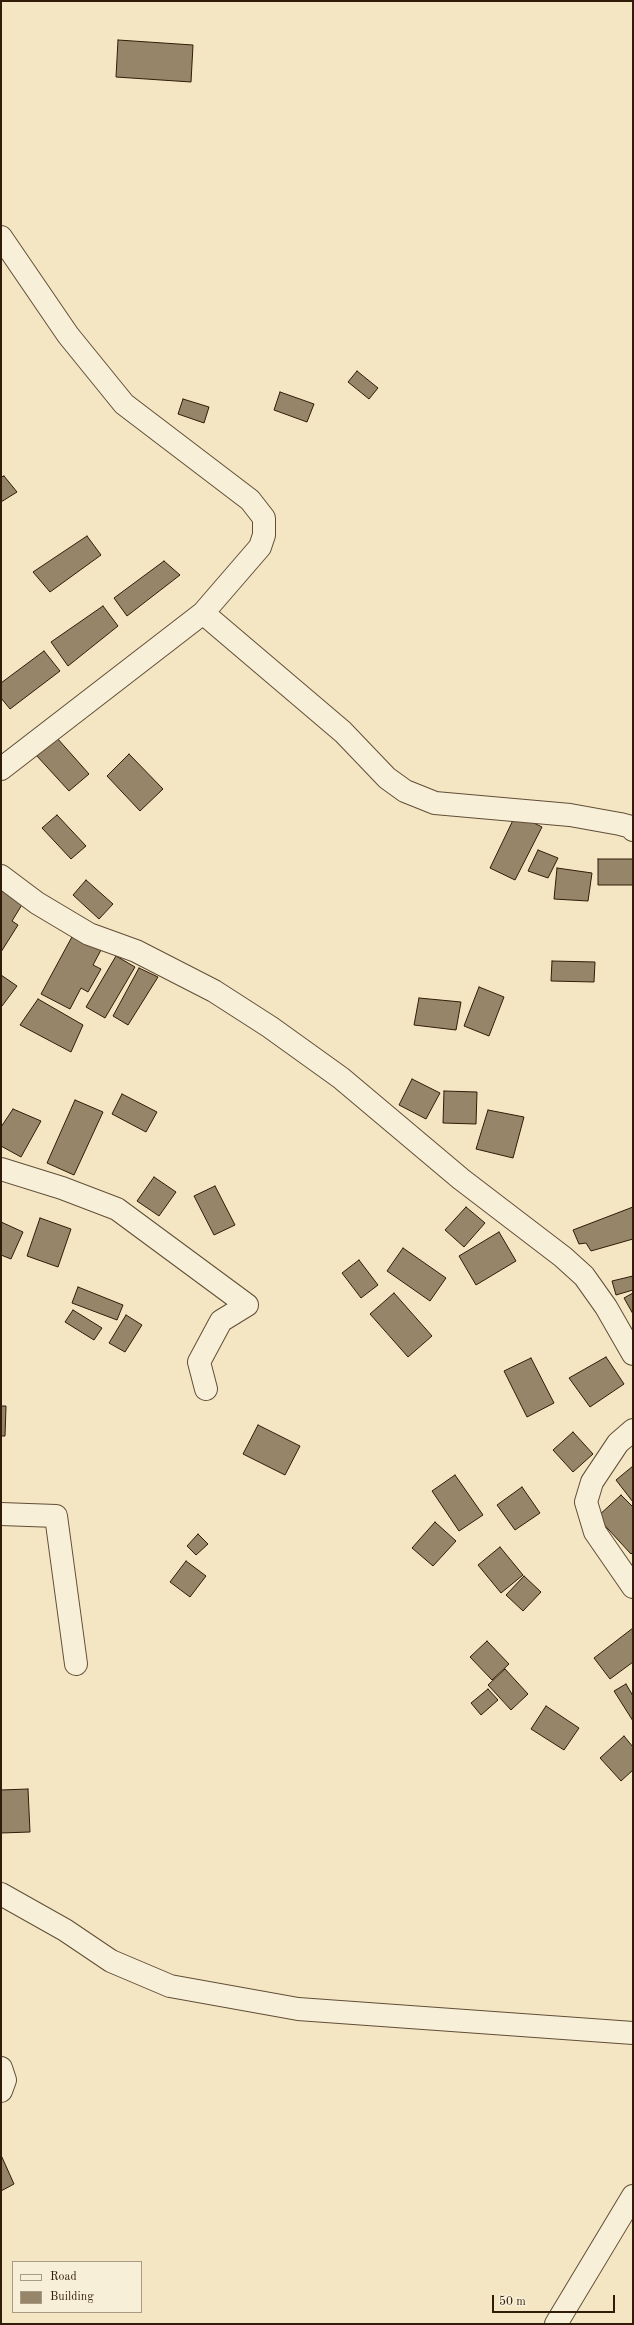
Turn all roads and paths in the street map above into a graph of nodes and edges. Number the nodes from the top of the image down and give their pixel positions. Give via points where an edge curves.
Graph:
1 (1, 237) edge
2 (204, 613) junction
3 (1, 769) edge
4 (633, 830) edge
5 (1, 876) edge
6 (1, 1169) edge
7 (633, 1354) edge
8 (206, 1389) dead end
9 (633, 1430) edge
10 (1, 1514) edge
11 (633, 1587) edge
12 (76, 1664) dead end
13 (1, 1894) edge
14 (633, 2033) edge
15 (1, 2068) edge
16 (1, 2092) edge
17 (633, 2196) edge
18 (556, 2324) edge

1 - 2 street via 68,335 124,404 231,484 250,500 264,518 264,535 260,548
2 - 3 street
2 - 4 street via 343,732 387,778 405,791 435,803 570,815 620,824 632,827
5 - 7 street via 42,906 89,934 136,951 214,991 341,1078 461,1179 584,1276 606,1307
6 - 8 street via 117,1208 247,1305 221,1321 199,1362
9 - 11 street via 618,1443 592,1482 586,1502 595,1532
10 - 12 street via 56,1516
13 - 14 street via 65,1930 111,1961 170,1986 298,2009
15 - 16 street via 5,2080
17 - 18 street

